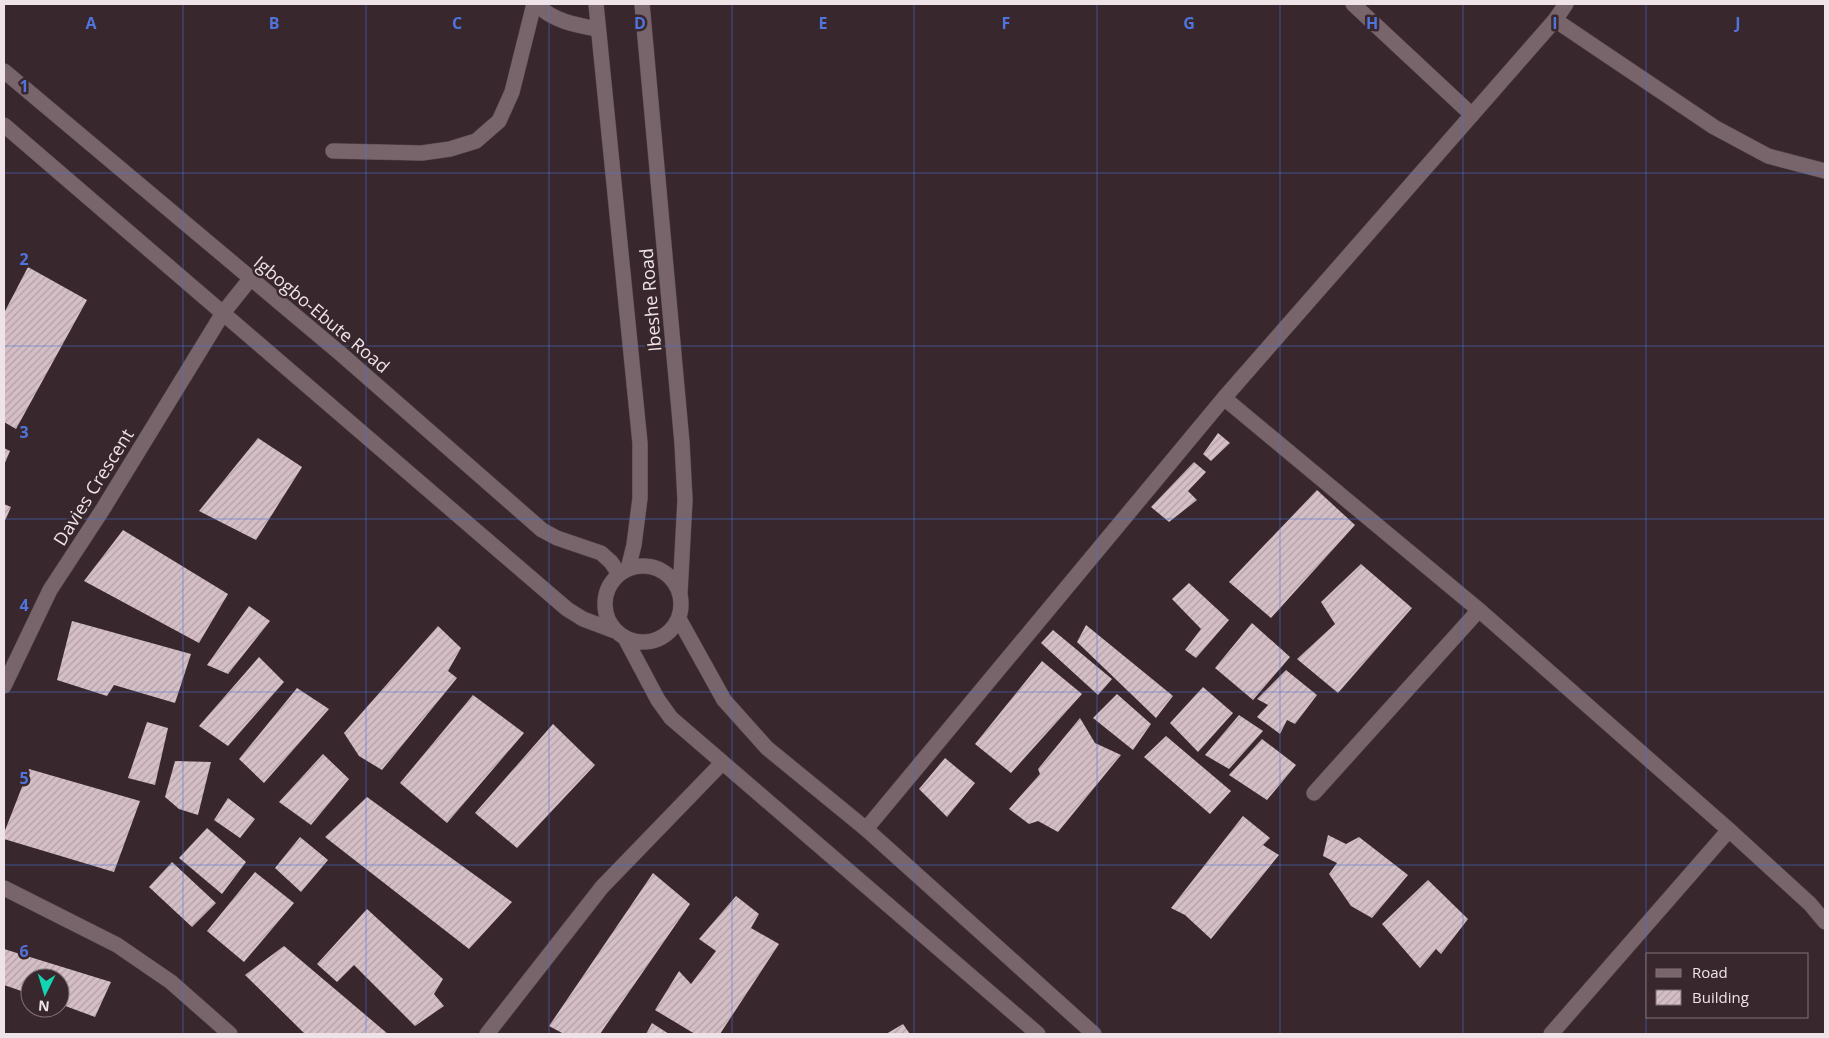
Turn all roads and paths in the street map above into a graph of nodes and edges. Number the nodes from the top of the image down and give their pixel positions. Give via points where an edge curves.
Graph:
1 (535, 4) edge
2 (596, 4) edge
3 (642, 4) edge
4 (1353, 4) edge
5 (1566, 4) edge
6 (1555, 20) junction
7 (598, 29) junction
8 (4, 71) edge
9 (1472, 115) junction
10 (4, 125) edge
11 (333, 151) dead end
12 (1825, 171) edge
13 (251, 278) junction
14 (224, 313) junction
15 (1224, 398) junction
16 (623, 571) junction
17 (680, 593) junction
18 (1479, 610) junction
19 (679, 619) junction
20 (620, 635) junction
21 (4, 686) edge
22 (722, 763) junction
23 (1314, 793) dead end
24 (866, 829) junction
25 (1729, 830) junction
26 (4, 888) edge
27 (1825, 922) edge
28 (230, 1034) edge
29 (487, 1034) edge
30 (1038, 1034) edge
31 (1094, 1034) edge
32 (1552, 1034) edge

1 - 7 street via 546,14 571,24
1 - 11 street via 512,92 499,122 476,141 422,153
2 - 7 street, Ibeshe Road
3 - 17 street, Ibeshe Road via 683,452 686,500
4 - 9 street
5 - 6 street
6 - 9 street
6 - 12 street via 1714,127 1768,156
7 - 16 street, Ibeshe Road via 640,443 640,498 634,545
8 - 13 street, Igbogbo-Ebute Road
9 - 15 street
10 - 14 street
13 - 14 street, Davies Crescent
13 - 16 street, Igbogbo-Ebute Road via 542,530 601,553
14 - 20 street via 567,610
14 - 21 street, Davies Crescent via 50,590
15 - 18 street
15 - 24 street
16 - 17 street via 641,566 654,567 670,577
16 - 20 street via 610,584 604,608 608,620
17 - 19 street
18 - 23 street
18 - 25 street
19 - 20 street via 662,638 650,642 637,642
19 - 24 street via 724,700 767,748
20 - 22 street via 671,718
22 - 29 street via 602,887
22 - 30 street
24 - 31 street
25 - 27 street via 1810,904
25 - 32 street
26 - 28 street via 117,945 171,982

